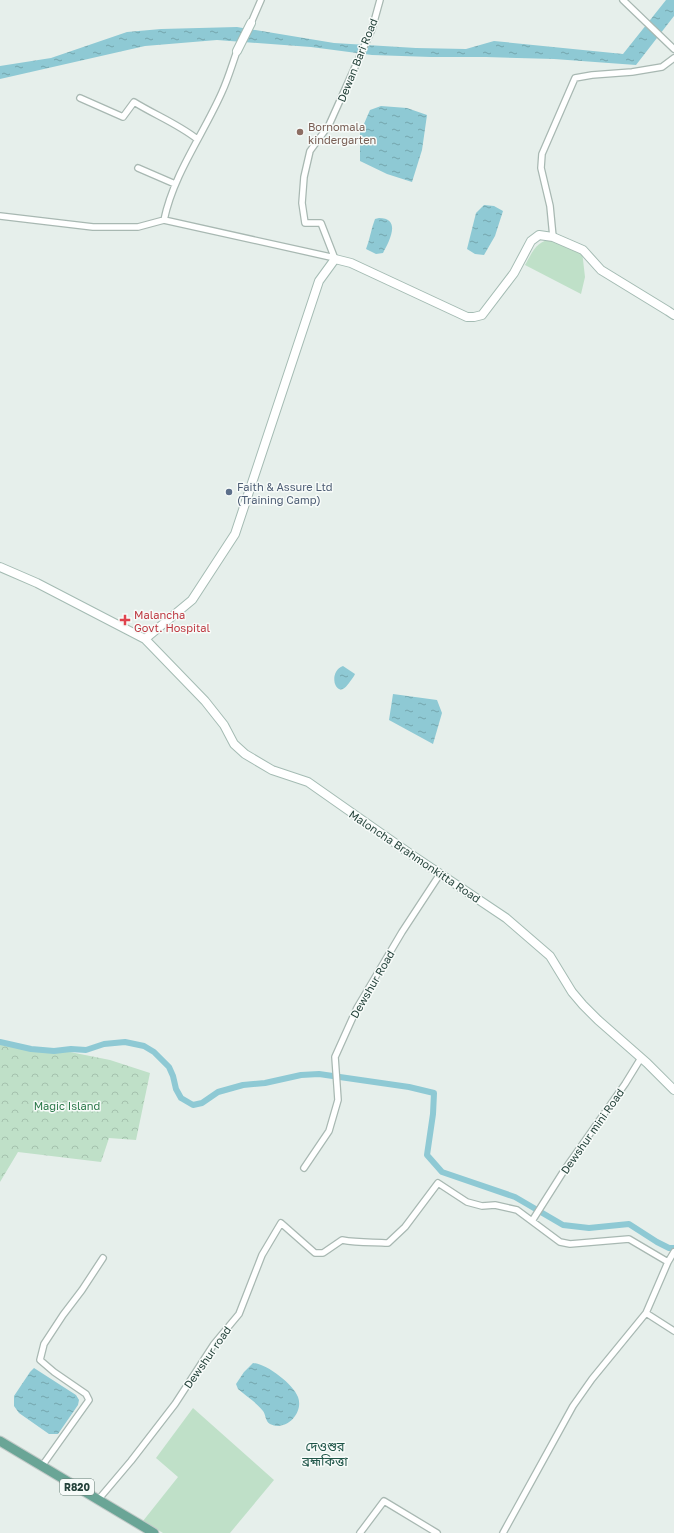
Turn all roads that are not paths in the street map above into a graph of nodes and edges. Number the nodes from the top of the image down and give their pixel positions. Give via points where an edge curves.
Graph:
1 (261, 0) edge
2 (380, 0) edge
3 (623, 0) edge
4 (251, 23) joint
5 (674, 48) edge
6 (236, 52) joint
7 (674, 58) edge
8 (80, 98) dead end
9 (197, 139) junction
10 (138, 168) dead end
11 (175, 184) junction
12 (0, 216) edge
13 (164, 220) junction
14 (554, 237) junction
15 (335, 258) junction
16 (674, 315) edge
17 (0, 567) edge
18 (145, 640) junction
19 (440, 874) junction
20 (641, 1058) junction
21 (674, 1090) edge
22 (304, 1168) dead end
23 (532, 1221) junction
24 (674, 1252) edge
25 (103, 1258) dead end
26 (668, 1262) junction
27 (646, 1313) junction
28 (674, 1331) edge
29 (0, 1441) edge
30 (42, 1466) junction
31 (98, 1500) junction
32 (154, 1533) edge
33 (360, 1533) edge
34 (437, 1533) edge
35 (503, 1533) edge

1 - 4 street
2 - 15 street, Dewan Bari Road via 372,29 329,125 310,151 304,177 302,203 305,223 321,223
3 - 5 street
4 - 6 main road
6 - 9 street via 222,92
7 - 14 street via 662,67 575,78 542,154 541,168
8 - 9 street via 123,117 134,102 184,129
9 - 11 street
10 - 11 street
11 - 13 street
12 - 13 street via 93,227 138,227
13 - 15 street
14 - 15 main road via 539,235 531,241 514,273 494,301 482,315 474,317 468,317
14 - 16 main road via 582,250 601,270
15 - 18 main road via 319,281 235,534 192,600
17 - 18 main road, Maloncha Brahmonkitta Road via 44,586
18 - 19 main road, Maloncha Brahmonkitta Road via 205,701 224,725 234,744 245,754 272,770 308,782
19 - 20 main road, Maloncha Brahmonkitta Road via 506,918 550,956 583,1005
19 - 22 street, Dewshur Road via 357,1008 335,1057 338,1100 329,1131
20 - 21 main road, Maloncha Brahmonkitta Road
20 - 23 street, Dewshur mini Road
23 - 26 street via 560,1242 570,1244 629,1239
23 - 31 street, Dewshur road via 517,1210 467,1202 438,1183 406,1227 388,1243 356,1243 342,1240 323,1253 316,1253 281,1223 262,1254 239,1314 214,1344 132,1461
24 - 26 street
25 - 30 street via 44,1344 40,1360 86,1394 89,1400
26 - 27 street
27 - 28 street
27 - 35 street via 592,1378 573,1406
29 - 30 main road, R820
30 - 31 main road, R820
31 - 32 main road, R820
33 - 34 street via 384,1502

